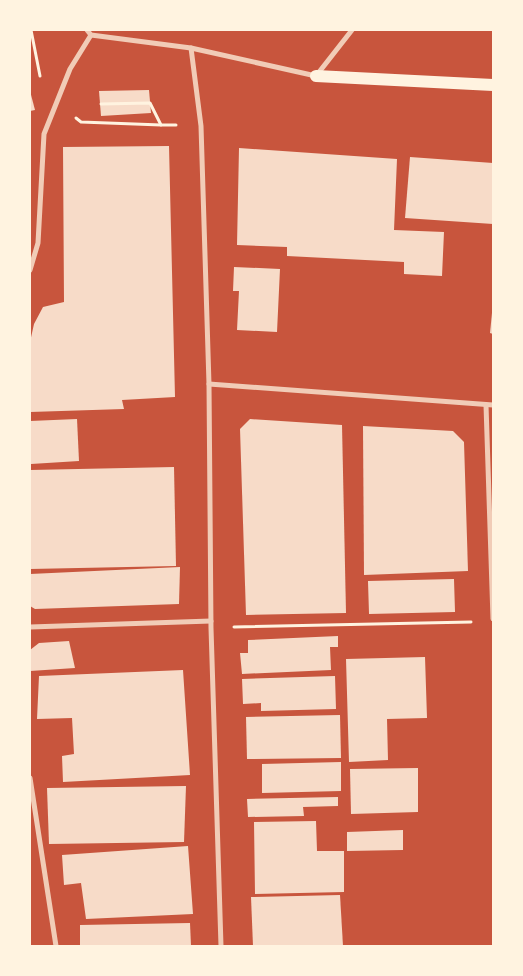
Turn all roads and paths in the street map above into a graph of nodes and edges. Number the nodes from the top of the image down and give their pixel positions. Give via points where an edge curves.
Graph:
1 (87, 30) edge
2 (352, 30) edge
3 (91, 35) junction
4 (191, 48) junction
5 (316, 76) junction
6 (493, 85) edge
7 (101, 104) dead end
8 (201, 126) junction
9 (30, 270) edge
10 (209, 384) junction
11 (486, 405) junction
12 (493, 405) edge
13 (493, 618) edge
14 (211, 621) junction
15 (30, 627) edge
16 (211, 628) junction
17 (30, 778) edge
18 (56, 946) edge
19 (221, 946) edge

1 - 3 street
2 - 5 street
3 - 4 street
3 - 9 street via 70,69 44,134 38,243
4 - 5 street
4 - 8 street
5 - 6 main road
7 - 8 path via 150,103 161,125
8 - 10 street
10 - 11 street
10 - 14 street
11 - 12 street
11 - 13 street
13 - 16 path via 470,622
14 - 15 street
14 - 16 street
16 - 19 street
17 - 18 street

